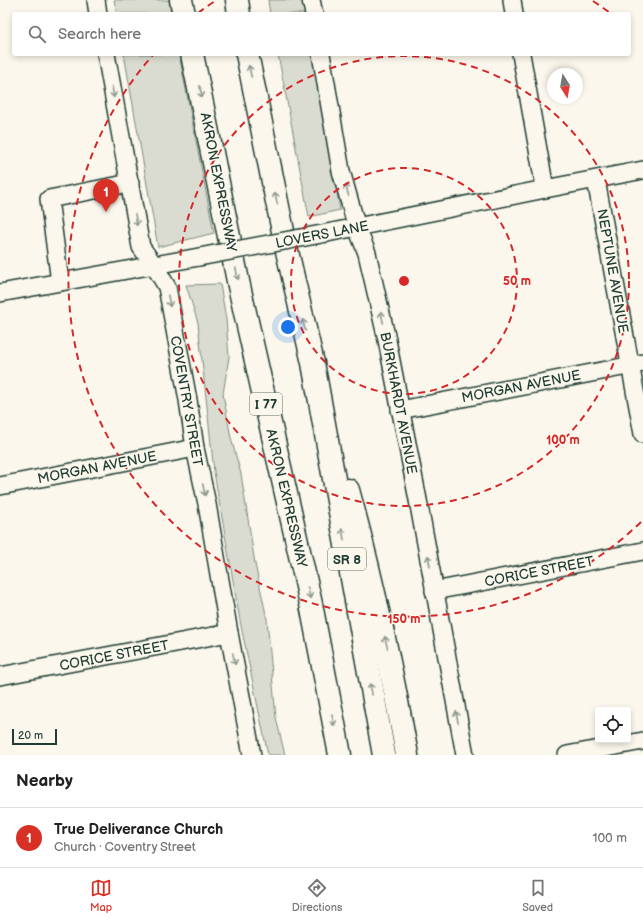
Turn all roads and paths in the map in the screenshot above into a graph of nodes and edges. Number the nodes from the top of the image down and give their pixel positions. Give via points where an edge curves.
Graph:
1 (96, 0) edge
2 (181, 0) edge
3 (237, 0) edge
4 (311, 0) edge
5 (512, 0) edge
6 (98, 12) edge
7 (184, 12) edge
8 (239, 12) edge
9 (314, 12) edge
10 (514, 12) edge
11 (106, 56) edge
12 (192, 56) edge
13 (247, 56) edge
14 (321, 56) edge
15 (521, 56) edge
16 (643, 170) edge
17 (596, 180) junction
18 (130, 183) junction
19 (545, 189) junction
20 (357, 228) junction
21 (154, 265) junction
22 (60, 282) junction
23 (0, 293) edge
24 (313, 363) junction
25 (637, 364) edge
26 (401, 414) junction
27 (643, 434) edge
28 (195, 448) junction
29 (0, 486) edge
30 (643, 551) edge
31 (434, 591) junction
32 (229, 633) junction
33 (0, 676) edge
34 (643, 741) edge
35 (252, 755) edge
36 (340, 755) edge
37 (384, 755) edge
38 (406, 755) edge
39 (465, 755) edge
40 (567, 755) edge

1 - 6 street
2 - 7 highway
3 - 8 highway
4 - 9 street
5 - 10 street
11 -> 18 street, COVENTRY STREET
12 -> 36 highway, AKRON EXPRESSWAY / I 77 via 239,286 311,604
24 -> 13 highway via 287,251
20 -> 14 street, BURKHARDT AVENUE via 341,171
15 - 19 street
16 - 17 street, LOVERS LANE
17 - 19 street, LOVERS LANE
17 - 25 street, NEPTUNE AVENUE
18 -> 21 street, COVENTRY STREET via 141,247
18 - 22 street via 49,200
19 - 20 street, LOVERS LANE
20 - 21 street, LOVERS LANE, bridge
26 -> 20 street, BURKHARDT AVENUE via 367,253
21 - 22 street, LOVERS LANE
21 -> 28 street, COVENTRY STREET via 167,287
22 - 23 street, LOVERS LANE
37 -> 24 highway, SR 8
38 -> 24 highway via 390,661 361,538
25 - 26 street, MORGAN AVENUE
25 - 27 street, NEPTUNE AVENUE
31 -> 26 street, BURKHARDT AVENUE
28 - 29 street, MORGAN AVENUE
28 -> 32 street, COVENTRY STREET
30 - 31 street, CORICE STREET
39 -> 31 street, BURKHARDT AVENUE
32 - 33 street, CORICE STREET
32 -> 35 street, COVENTRY STREET
34 - 40 street

